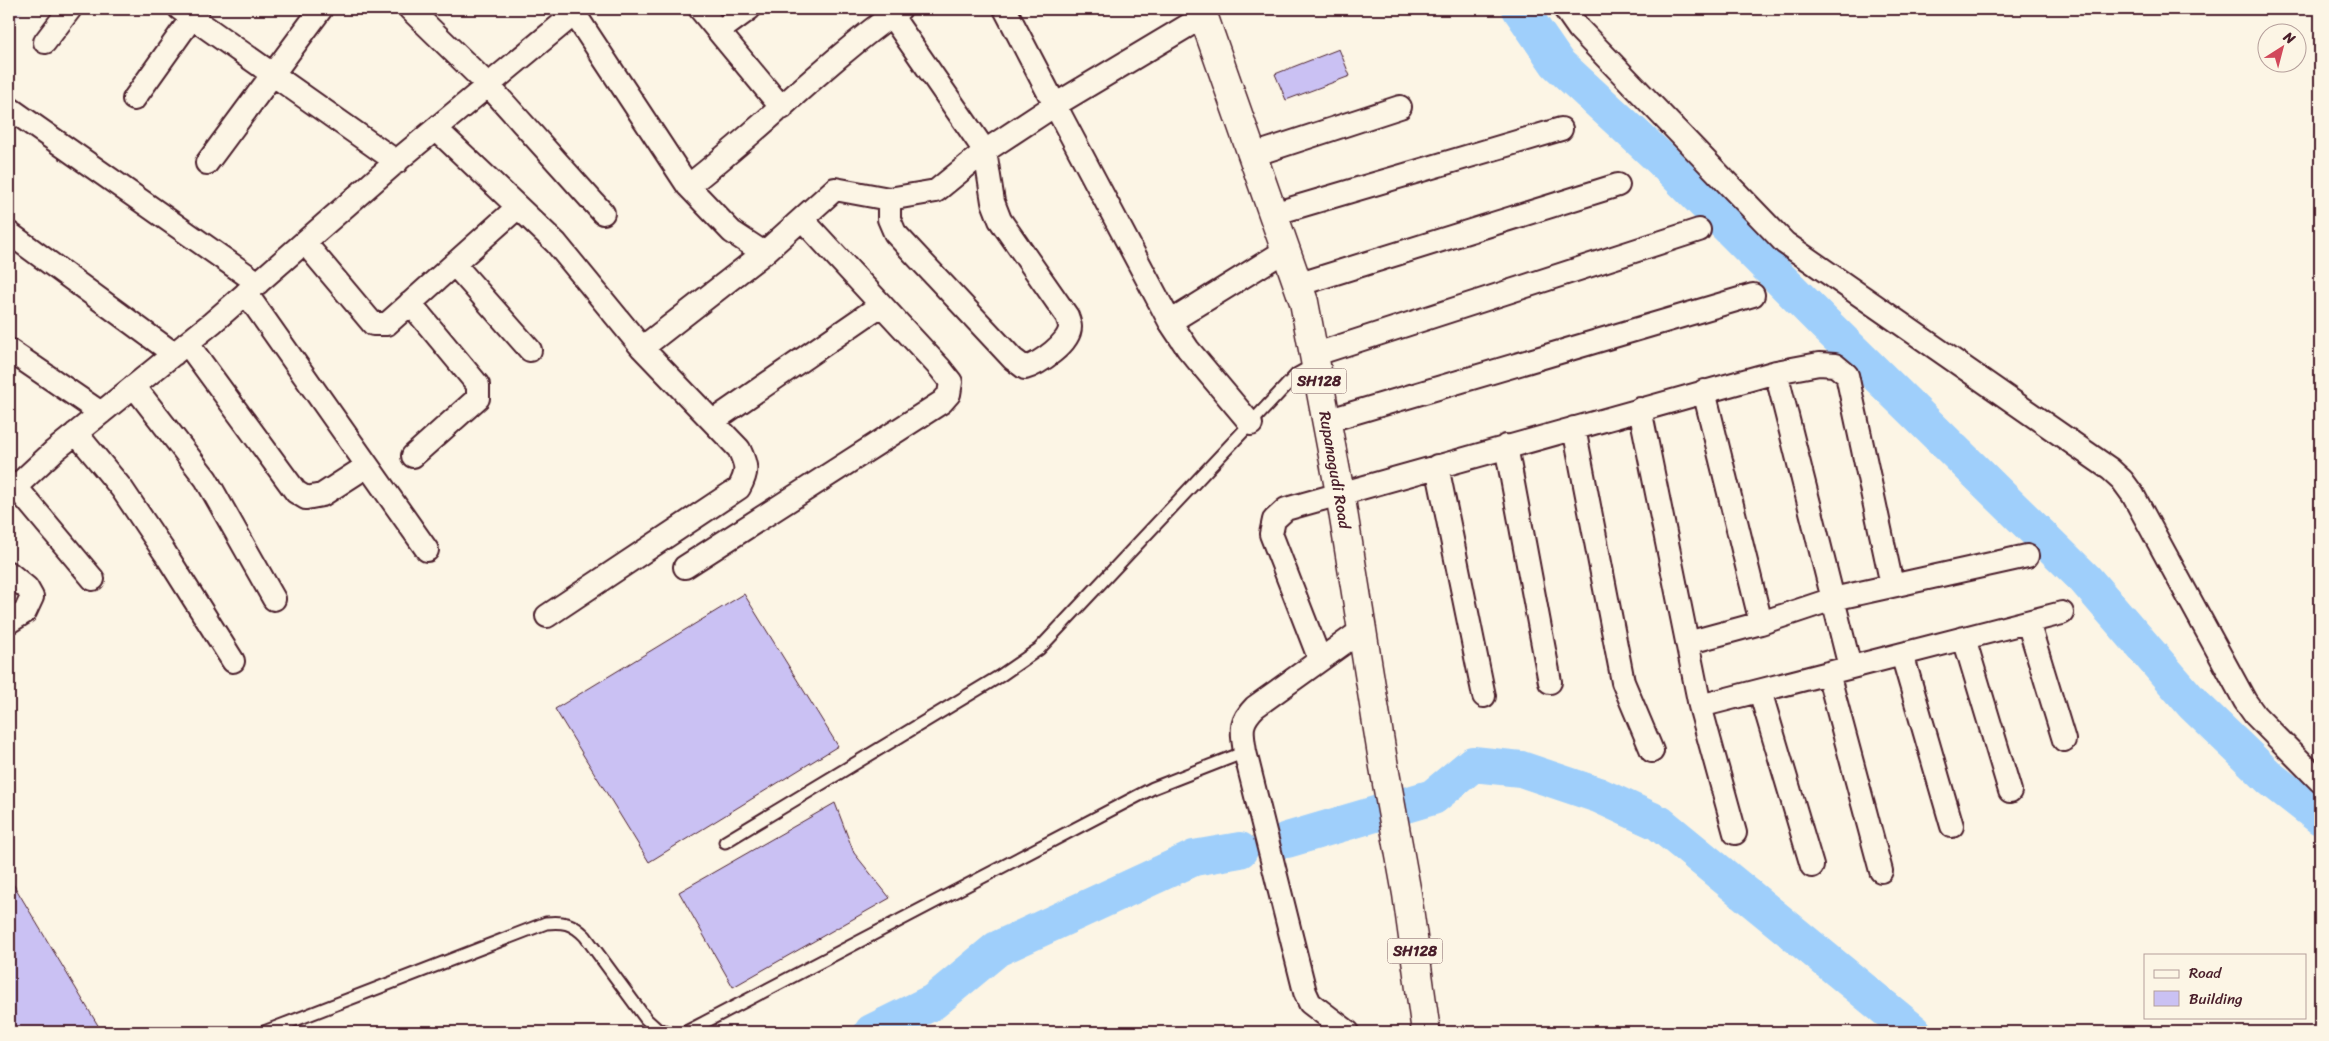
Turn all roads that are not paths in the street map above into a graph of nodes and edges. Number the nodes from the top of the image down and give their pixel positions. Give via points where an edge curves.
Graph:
1 (70, 9) edge
2 (321, 9) edge
3 (700, 9) edge
4 (749, 9) edge
5 (1005, 9) edge
6 (1565, 9) edge
7 (416, 10) edge
8 (577, 11) edge
9 (190, 12) edge
10 (896, 12) edge
11 (1203, 12) edge
12 (719, 31) junction
13 (45, 42) dead end
14 (271, 73) junction
15 (488, 85) junction
16 (134, 99) dead end
17 (1055, 106) junction
18 (1400, 107) dead end
19 (9, 108) edge
20 (782, 108) junction
21 (436, 129) junction
22 (1561, 129) dead end
23 (985, 151) junction
24 (1253, 155) junction
25 (397, 162) junction
26 (207, 163) dead end
27 (688, 186) junction
28 (1618, 186) dead end
29 (890, 199) junction
30 (518, 207) junction
31 (602, 213) dead end
32 (1273, 214) junction
33 (802, 219) junction
34 (1698, 230) dead end
35 (9, 233) edge
36 (305, 242) junction
37 (1286, 250) junction
38 (764, 253) junction
39 (454, 264) junction
40 (1298, 284) junction
41 (252, 288) junction
42 (1753, 295) dead end
43 (410, 303) junction
44 (881, 306) junction
45 (1170, 322) junction
46 (181, 348) junction
47 (642, 348) junction
48 (9, 350) edge
49 (530, 350) dead end
50 (1314, 360) junction
51 (1776, 372) junction
52 (134, 386) junction
53 (1704, 391) junction
54 (1640, 409) junction
55 (101, 413) junction
56 (713, 421) junction
57 (1326, 421) junction
58 (1250, 424) junction
59 (1574, 428) junction
60 (76, 433) junction
61 (1506, 446) junction
62 (413, 456) dead end
63 (367, 466) junction
64 (1437, 466) junction
65 (12, 490) edge
66 (1340, 493) junction
67 (426, 550) dead end
68 (2027, 556) dead end
69 (685, 567) dead end
70 (9, 573) edge
71 (93, 579) dead end
72 (1892, 585) junction
73 (274, 599) dead end
74 (1833, 599) junction
75 (2062, 613) dead end
76 (547, 616) dead end
77 (9, 622) edge
78 (2028, 622) junction
79 (1761, 623) junction
80 (1362, 630) junction
81 (1964, 638) junction
82 (1687, 643) junction
83 (1902, 654) junction
84 (232, 660) dead end
85 (1320, 660) junction
86 (1850, 668) junction
87 (1828, 673) junction
88 (1550, 682) dead end
89 (1760, 691) junction
90 (1484, 696) dead end
91 (1700, 706) junction
92 (2064, 740) dead end
93 (1652, 751) dead end
94 (1245, 752) junction
95 (2320, 781) edge
96 (2010, 791) dead end
97 (1952, 826) dead end
98 (1735, 833) dead end
99 (725, 842) dead end
100 (1812, 866) dead end
101 (1881, 871) dead end
102 (1420, 1029) edge
103 (264, 1032) edge
104 (668, 1032) edge
105 (686, 1032) edge
106 (1348, 1032) edge

1 - 13 street
2 - 14 street
3 - 12 street
4 - 12 street
5 - 17 street
6 - 95 street via 1579,30 1785,243 2122,480 2245,701
7 - 15 street
8 - 15 street
8 - 27 street
9 - 14 street
9 - 16 street
10 - 20 street
10 - 23 street
11 - 17 street
11 - 24 main road, Rupanagudi Road / SH128
12 - 20 street
14 - 25 street
14 - 26 street
15 - 21 street
15 - 31 street
17 - 23 street
17 - 45 street
18 - 24 street
19 - 41 street
20 - 27 street
21 - 25 street
21 - 30 street
22 - 32 street
23 - 29 street via 936,191
23 - 29 street via 993,202 1000,220 1067,316 1070,326 1068,337 1038,365 1025,368 1013,359 895,233 889,219
24 - 32 main road, Rupanagudi Road / SH128
25 - 36 street
27 - 38 street via 732,232
28 - 40 street
29 - 33 street via 835,189
30 - 39 street
30 - 47 street via 556,243
32 - 37 main road, Rupanagudi Road / SH128
33 - 38 street
33 - 44 street
34 - 50 street
35 - 46 street
36 - 41 street
36 - 43 street via 372,324 387,324
37 - 40 main road, Rupanagudi Road / SH128
37 - 45 street
38 - 47 street
39 - 43 street
39 - 49 street
40 - 50 main road, Rupanagudi Road / SH128
41 - 46 street
41 - 63 street
42 - 57 street
43 - 62 street via 478,385 478,398
44 - 56 street
44 - 69 street via 951,382 949,394 942,402
45 - 58 street
46 - 52 street
46 - 63 street via 296,492 306,498 322,495
47 - 56 street
48 - 55 street
50 - 57 main road, Rupanagudi Road / SH128
50 - 58 lane
51 - 53 street
51 - 72 street via 1819,364 1835,365 1848,375
51 - 74 street
52 - 55 street
52 - 73 street via 206,480
53 - 54 street
53 - 79 street
54 - 59 street
54 - 82 street
55 - 60 street
56 - 76 street via 739,449 746,464 739,488
57 - 66 main road, Rupanagudi Road / SH128
58 - 99 lane via 1039,649 1000,676
59 - 61 street
59 - 93 street via 1623,682
60 - 65 street
60 - 84 street via 122,489
61 - 64 street
61 - 88 street
63 - 67 street
64 - 66 street
64 - 90 street
65 - 71 street
66 - 80 main road, Rupanagudi Road / SH128
66 - 85 street via 1286,509 1274,520 1271,534
68 - 72 street
70 - 77 street via 27,588 32,597 25,612
72 - 74 street
74 - 79 street
74 - 86 street
75 - 78 street
78 - 81 street
78 - 92 street
79 - 82 street
80 - 85 street
80 - 102 main road, Rupanagudi Road / SH128 via 1403,870
81 - 83 street
81 - 96 street
82 - 91 street
83 - 86 street
83 - 97 street
85 - 94 street via 1246,716 1242,730
86 - 87 street
87 - 89 street
87 - 101 street
89 - 91 street
89 - 100 street
91 - 98 street
94 - 105 lane via 1153,788
94 - 106 street via 1305,992 1310,1003
103 - 104 lane via 546,923 562,921 577,927 585,936 646,1020 657,1029

